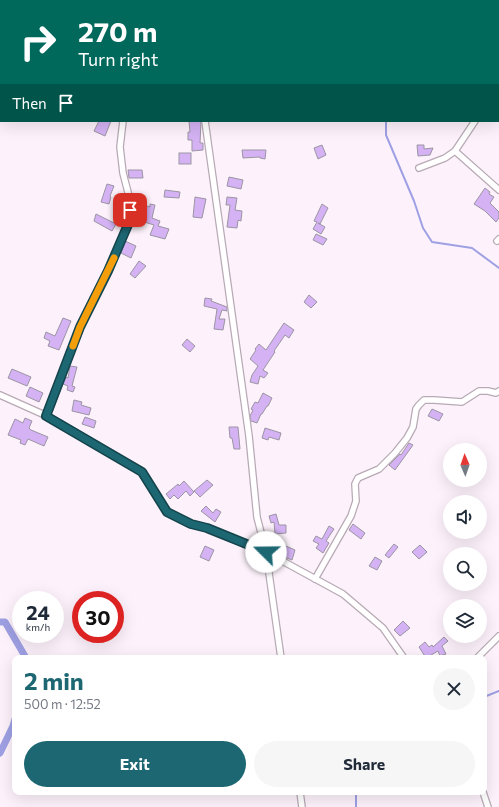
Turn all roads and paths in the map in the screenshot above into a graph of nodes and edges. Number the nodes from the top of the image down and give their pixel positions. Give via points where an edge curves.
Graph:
1 (123, 122) edge
2 (205, 122) edge
3 (475, 122) edge
4 (456, 151) junction
5 (419, 168) dead end
6 (499, 190) edge
7 (499, 391) edge
8 (0, 395) edge
9 (46, 416) junction
10 (266, 552) junction
11 (315, 579) junction
12 (499, 636) edge
13 (281, 655) edge
14 (402, 655) edge
15 (480, 655) edge
16 (300, 795) edge
17 (484, 795) edge
18 (302, 807) edge
19 (488, 807) edge

1 - 9 street via 120,147 130,200 130,220 80,327
2 - 10 street via 248,429 257,517
3 - 4 street
4 - 5 street
4 - 6 street
7 - 11 street via 480,392 462,402 424,400 419,405 413,427 395,453 378,469 358,478 356,501 351,516
8 - 9 street
9 - 10 street via 142,472 167,512 191,524
10 - 11 street
10 - 13 street
11 - 14 street via 343,594 383,628
12 - 15 street
16 - 18 street
17 - 19 street

